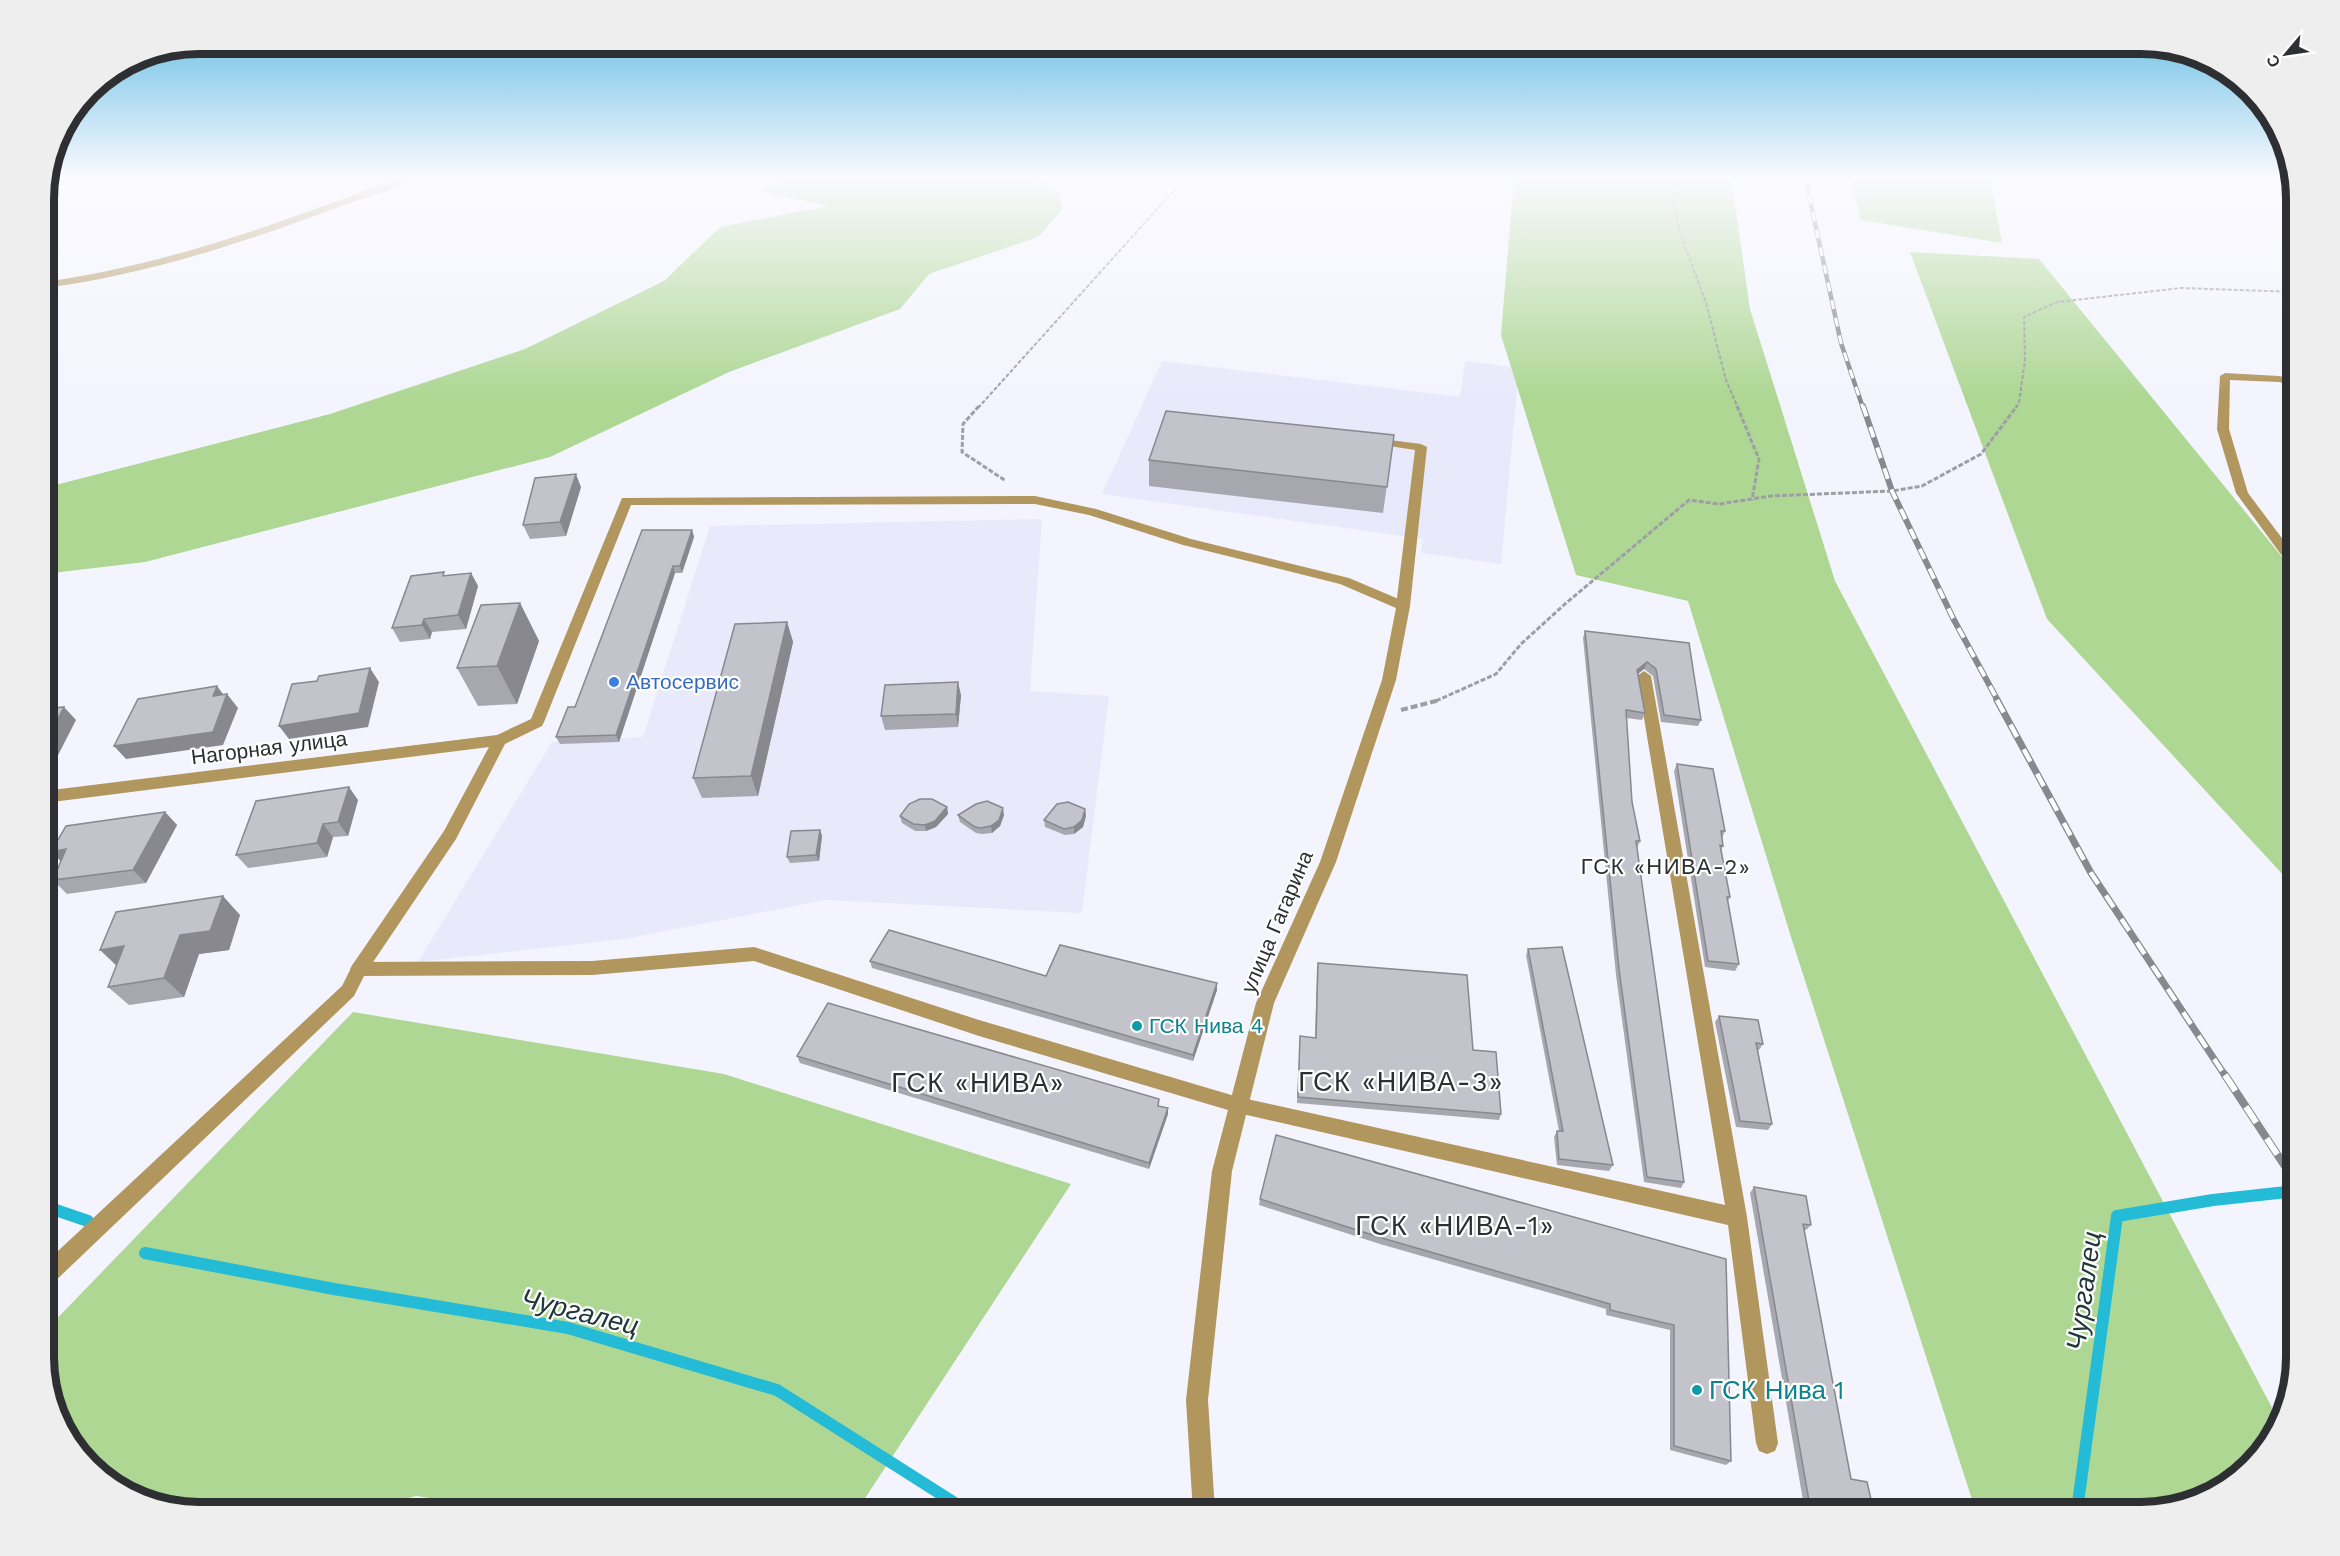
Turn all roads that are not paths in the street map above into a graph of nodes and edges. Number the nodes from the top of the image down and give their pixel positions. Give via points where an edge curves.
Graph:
1 (203, 250) edge
2 (54, 284) edge
3 (2286, 381) edge
4 (1363, 440) edge
5 (2286, 552) edge
6 (1403, 606) junction
7 (1644, 676) dead end
8 (500, 740) junction
9 (54, 796) edge
10 (359, 969) junction
11 (1238, 1105) junction
12 (1737, 1217) junction
13 (54, 1269) edge
14 (1767, 1443) dead end
15 (1203, 1502) edge

1 - 2 street
3 - 5 street via 2225,376 2223,429 2242,493
4 - 6 street, улица Гагарина via 1421,447
6 - 8 street, Нагорная улица via 1344,581 1035,500 626,501 537,722
6 - 11 street, улица Гагарина via 1379,713 1328,862 1265,1003
7 - 12 street
8 - 9 street, Нагорная улица
8 - 10 street via 450,835
10 - 11 street via 592,968 754,954 979,1028
10 - 13 street via 348,991
11 - 12 street
11 - 15 street, улица Гагарина via 1222,1171 1197,1400
12 - 14 street

